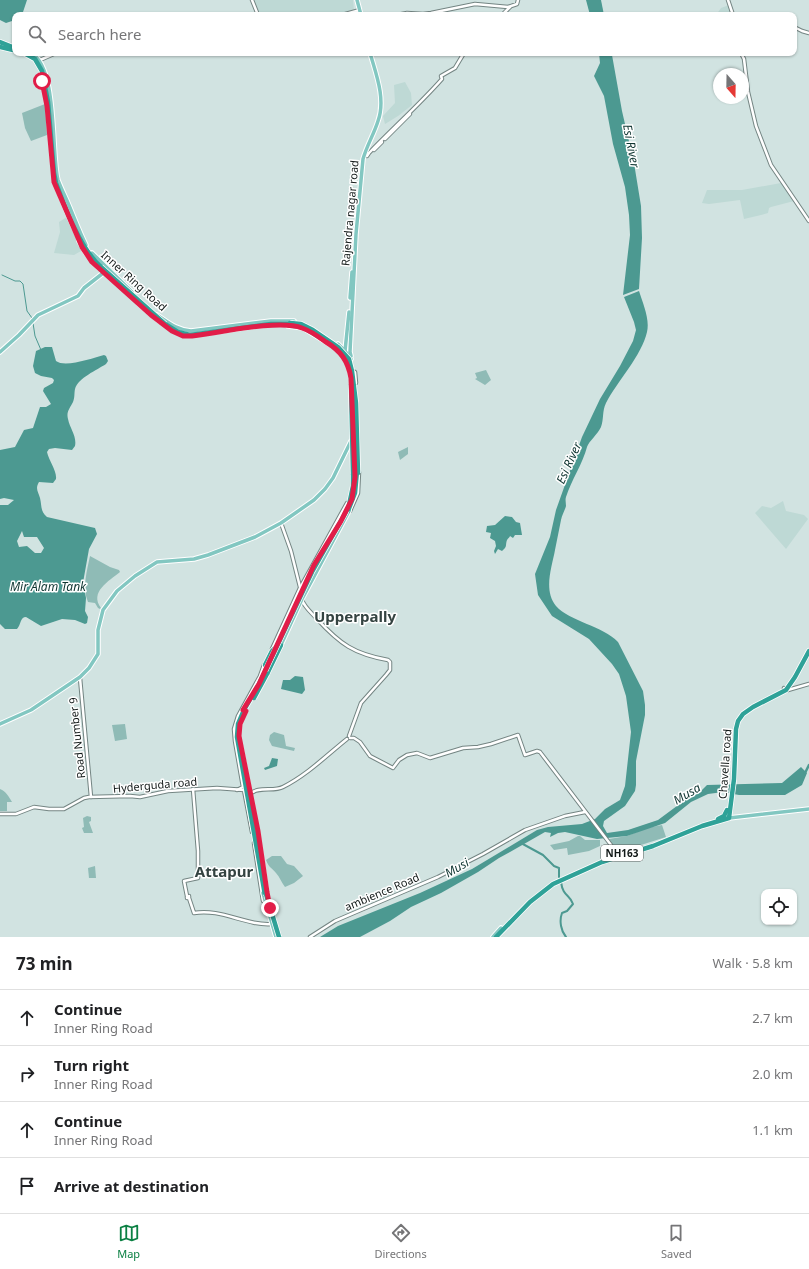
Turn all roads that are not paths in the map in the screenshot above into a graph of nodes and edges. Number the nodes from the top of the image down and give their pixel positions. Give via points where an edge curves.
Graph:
1 (252, 0) edge
2 (356, 0) edge
3 (518, 0) edge
4 (728, 0) edge
5 (511, 6) junction
6 (257, 12) edge
7 (359, 12) edge
8 (436, 12) edge
9 (505, 12) edge
10 (732, 12) edge
11 (797, 28) edge
12 (809, 32) edge
13 (0, 45) edge
14 (12, 48) edge
15 (29, 56) edge
16 (29, 56) edge
17 (34, 56) edge
18 (34, 56) edge
19 (48, 56) edge
20 (370, 56) edge
21 (462, 56) edge
22 (743, 56) edge
23 (40, 60) junction
24 (361, 160) junction
25 (809, 221) edge
26 (354, 264) junction
27 (106, 271) junction
28 (338, 344) junction
29 (347, 346) junction
30 (0, 352) edge
31 (346, 354) junction
32 (353, 371) junction
33 (352, 377) junction
34 (351, 441) joint
35 (348, 506) junction
36 (340, 520) junction
37 (281, 523) junction
38 (329, 549) junction
39 (314, 565) junction
40 (319, 567) junction
41 (301, 590) junction
42 (302, 600) junction
43 (285, 622) junction
44 (281, 645) junction
45 (809, 647) edge
46 (275, 648) junction
47 (809, 651) edge
48 (80, 677) junction
49 (261, 677) junction
50 (809, 684) edge
51 (785, 689) junction
52 (245, 710) junction
53 (0, 724) edge
54 (349, 738) junction
55 (237, 747) junction
56 (242, 751) junction
57 (193, 789) junction
58 (237, 790) junction
59 (257, 791) junction
60 (250, 794) junction
61 (91, 797) junction
62 (809, 808) edge
63 (586, 813) junction
64 (0, 814) edge
65 (728, 815) junction
66 (735, 816) joint
67 (614, 856) junction
68 (259, 872) junction
69 (273, 924) junction
70 (501, 930) junction
71 (278, 937) edge
72 (310, 937) edge
73 (495, 937) edge

1 - 6 street
2 - 7 main road
3 - 5 street via 517,4
4 - 10 street
5 - 8 street via 476,4
5 - 9 street
11 - 12 street
13 - 14 highway
15 - 27 main road, Inner Ring Road via 35,59 41,73 47,106 54,182 82,247 92,262
16 - 33 highway, bridge via 35,59 42,71 49,108 55,180 82,243 95,261 175,331 194,335 271,324 300,325 339,350 349,363
17 - 33 highway, bridge via 43,70 50,102 58,182 83,242 96,260 153,312 178,331 194,333 271,323 300,324 340,349 350,362
18 - 23 main road
19 - 23 street
20 - 24 main road, Rajendra nagar road via 378,89 379,109
21 - 24 street via 455,68 442,76 414,109
22 - 25 street via 755,120 771,165
23 - 27 main road, Inner Ring Road via 51,101 58,180 85,244
24 - 26 main road, Rajendra nagar road
26 - 29 main road, Rajendra nagar road
26 - 31 main road, Rajendra nagar road
27 - 28 main road, Inner Ring Road via 154,312 180,330 296,321
27 - 30 main road via 78,296 38,314
27 - 31 main road, Inner Ring Road via 151,315 170,330 183,336 270,326 297,326
28 - 29 main road
28 - 31 main road, Inner Ring Road
29 - 31 main road, Rajendra nagar road
31 - 32 main road, Inner Ring Road via 352,363
31 - 35 main road, Inner Ring Road via 351,378 355,467 354,486
32 - 35 main road, Inner Ring Road via 357,477 356,490
32 - 38 street, Inner Ring Road via 357,407 358,495
33 - 35 highway, bridge via 356,412 358,488
33 - 52 highway, bridge via 357,474 353,499 258,690
34 - 35 street, Inner Ring Road via 352,482
34 - 37 main road via 325,490
35 - 36 main road, Inner Ring Road
35 - 38 main road, Inner Ring Road
36 - 39 main road, Inner Ring Road
36 - 41 street
37 - 41 street
37 - 48 main road via 260,535 208,555 194,559 157,562 136,576 117,591 103,610 98,630 98,654
38 - 40 main road, Inner Ring Road
38 - 42 street, Inner Ring Road
39 - 40 main road
39 - 41 main road, Inner Ring Road
40 - 42 main road, Inner Ring Road
41 - 43 main road, Inner Ring Road
42 - 44 main road, Inner Ring Road
42 - 54 street via 343,644 362,654 390,662 390,670 361,703
43 - 46 main road, Inner Ring Road
43 - 49 street
44 - 52 main road, Inner Ring Road
44 - 52 highway, bridge via 258,694
45 - 51 highway, Chavella road
46 - 49 main road, Inner Ring Road
46 - 52 highway, bridge
47 - 51 highway via 795,677
48 - 53 main road via 31,710
48 - 61 street, Road Number 9
49 - 52 main road, Inner Ring Road
49 - 55 street via 236,722 234,731
50 - 51 street
51 - 65 highway, Chavella road via 760,702 739,720
52 - 55 main road, Inner Ring Road via 236,727
52 - 56 main road, Inner Ring Road via 239,727
52 - 71 highway, bridge via 238,724 237,737 265,895
54 - 59 street via 309,771 282,788
54 - 63 street via 360,742 370,756 393,768 398,760 407,755 417,754 430,758 518,735 525,755 540,752
55 - 58 street via 243,787
55 - 68 main road, Inner Ring Road
56 - 59 street via 250,788
56 - 60 main road, Inner Ring Road
57 - 58 street, Hyderguda road
57 - 61 street, Hyderguda road via 140,797
57 - 69 street via 198,878 184,881 194,913 227,915 244,921
58 - 68 street, Hyderguda road via 244,790
59 - 60 street
60 - 69 main road, Inner Ring Road
61 - 64 street, Hyderguda road via 64,809 34,807 16,814
62 - 65 main road
62 - 66 main road
63 - 67 street via 612,847
63 - 72 street, ambience Road via 568,815 525,830 438,877 336,921
65 - 66 highway
65 - 67 highway, NH163
65 - 70 highway, NH163 via 653,846 602,862 553,884
67 - 70 highway, NH163 via 547,886
68 - 69 main road, Inner Ring Road via 264,901
69 - 71 main road, Inner Ring Road
70 - 73 highway, NH163

